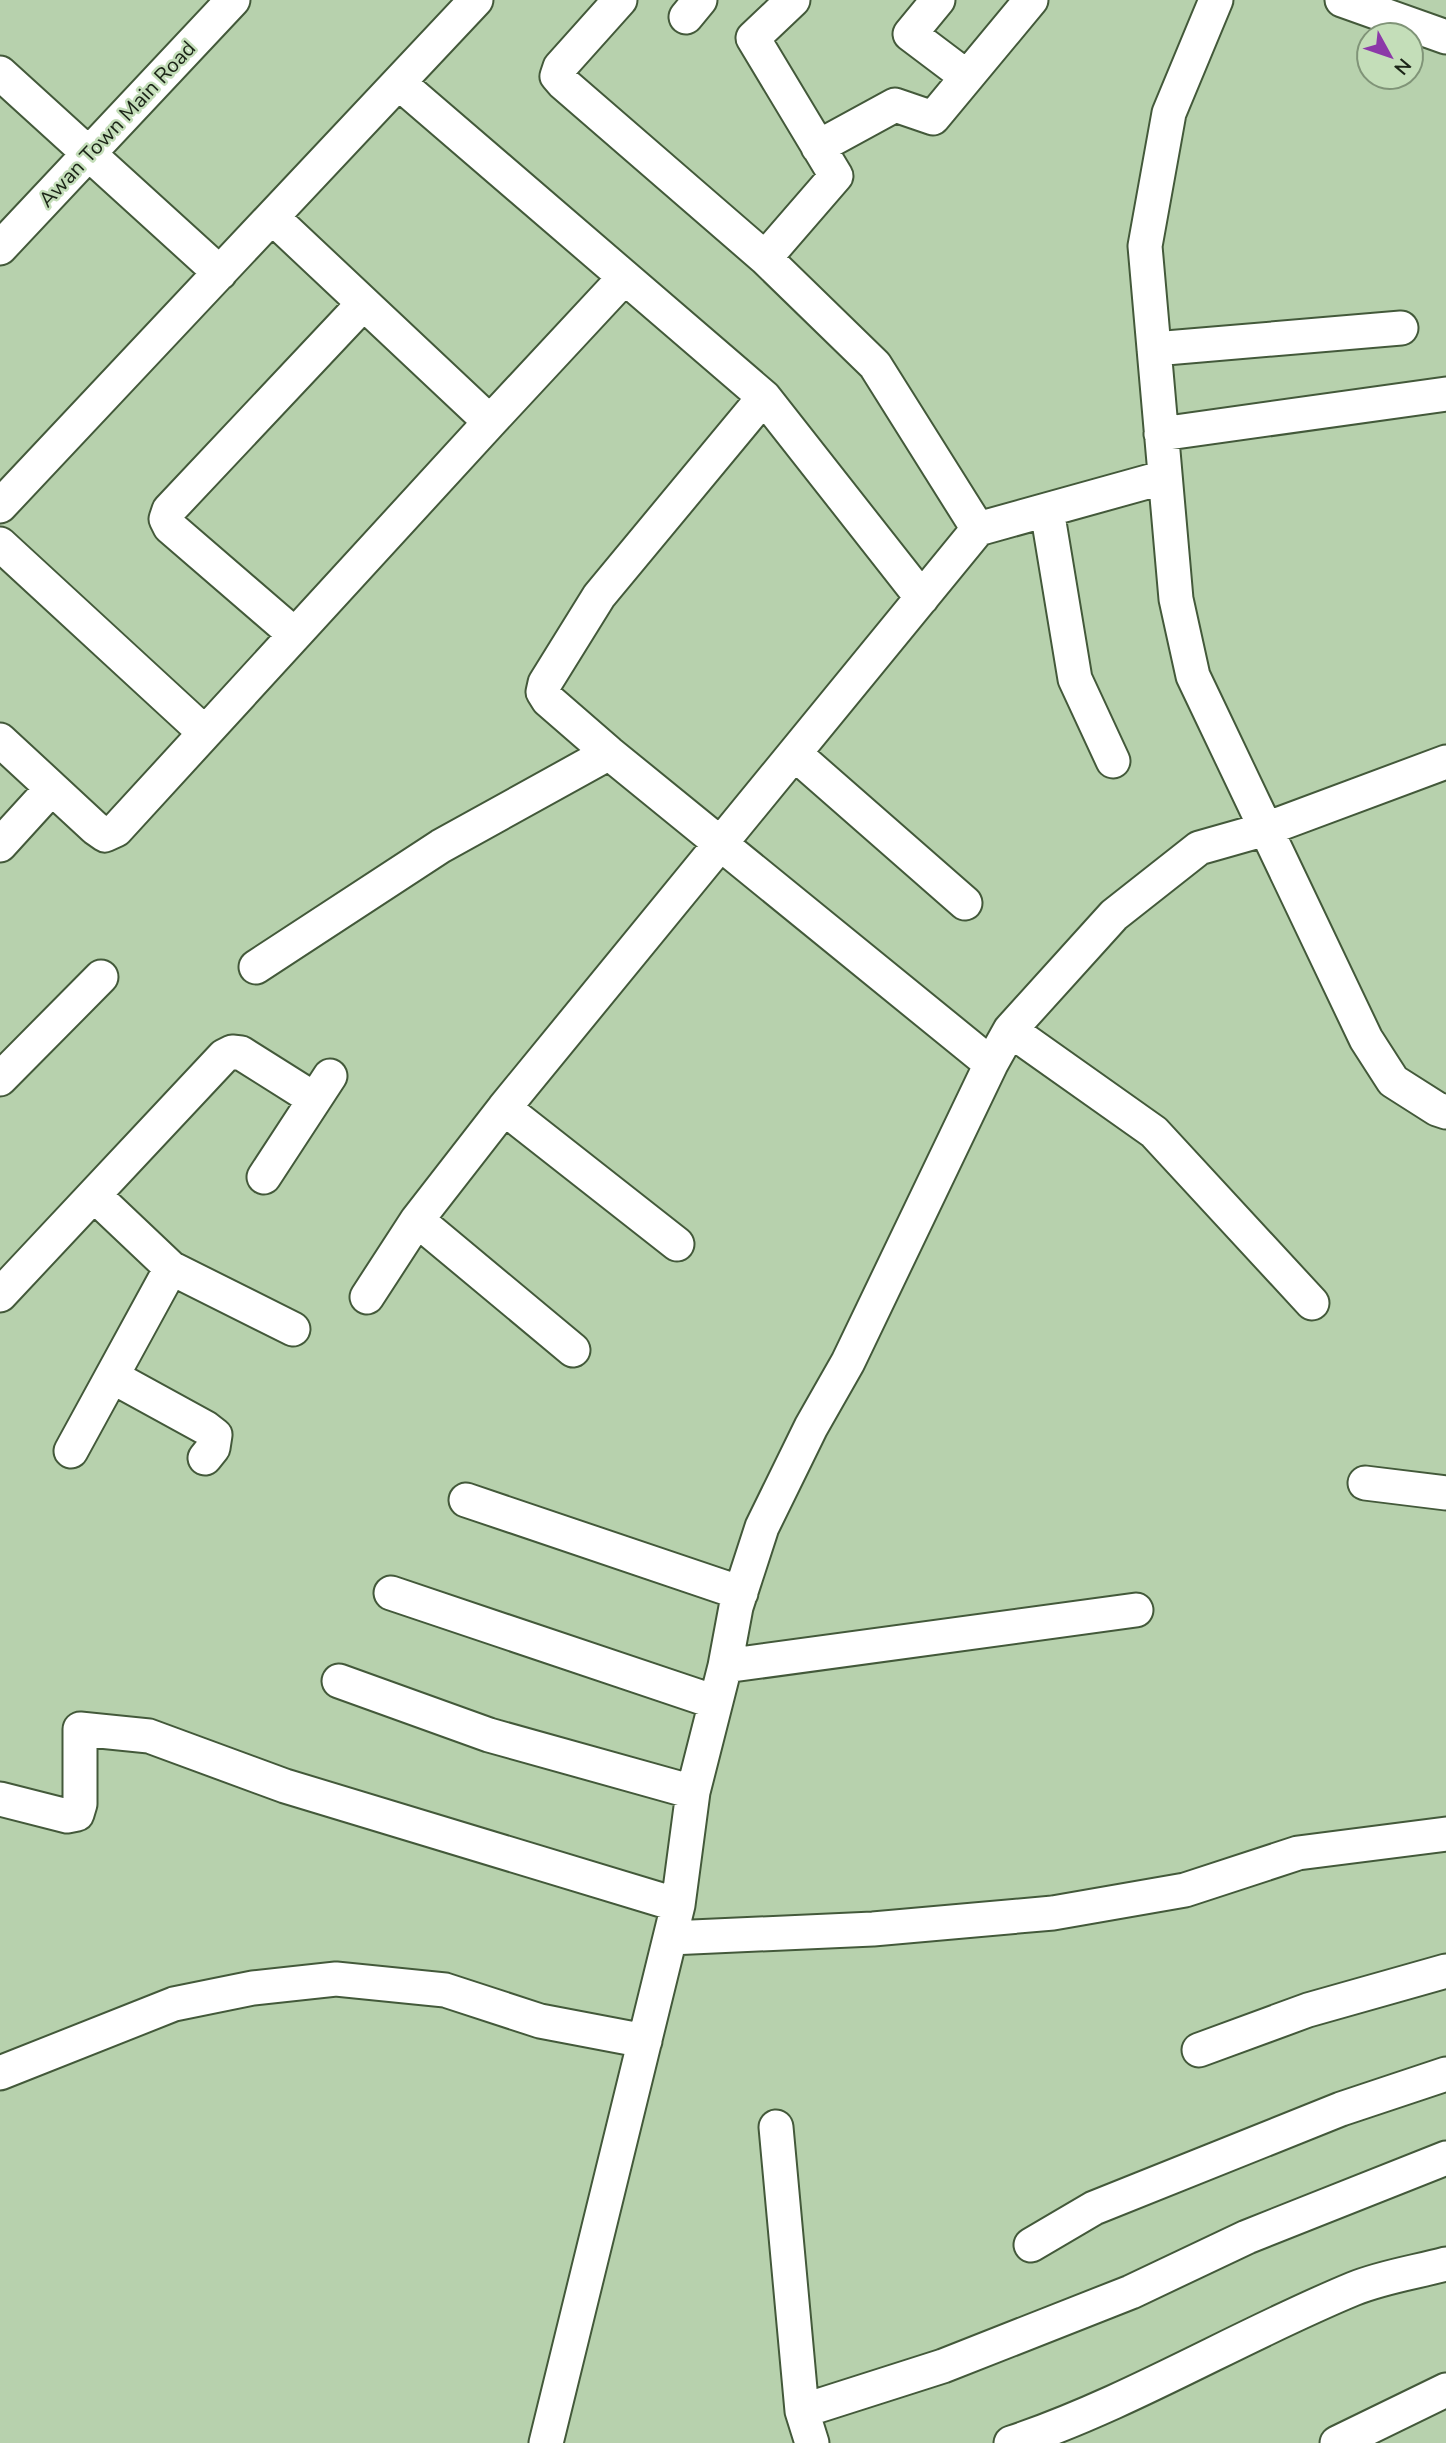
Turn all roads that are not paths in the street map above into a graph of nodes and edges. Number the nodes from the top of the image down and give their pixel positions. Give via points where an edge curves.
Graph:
1 (233, 0) edge
2 (476, 0) edge
3 (620, 0) edge
4 (793, 0) edge
5 (938, 0) edge
6 (1031, 0) edge
7 (1216, 0) edge
8 (1347, 1) edge
9 (1446, 37) edge
10 (0, 73) edge
11 (967, 77) junction
12 (400, 83) junction
13 (818, 147) junction
14 (88, 155) junction
15 (272, 216) junction
16 (0, 248) edge
17 (765, 258) junction
18 (220, 273) junction
19 (624, 278) junction
20 (363, 304) junction
21 (1401, 328) dead end
22 (1154, 349) junction
23 (1446, 394) edge
24 (764, 397) junction
25 (489, 422) junction
26 (1161, 434) junction
27 (1165, 477) junction
28 (0, 506) edge
29 (1047, 510) junction
30 (978, 529) junction
31 (0, 544) edge
32 (922, 598) junction
33 (294, 634) junction
34 (204, 732) junction
35 (0, 740) edge
36 (609, 753) junction
37 (795, 754) junction
38 (1113, 761) dead end
39 (1446, 762) edge
40 (51, 789) junction
41 (1265, 829) junction
42 (0, 845) edge
43 (721, 845) junction
44 (965, 903) dead end
45 (256, 967) dead end
46 (101, 977) dead end
47 (1010, 1030) junction
48 (991, 1064) junction
49 (0, 1079) edge
50 (504, 1108) junction
51 (1446, 1112) edge
52 (264, 1177) dead end
53 (94, 1195) junction
54 (417, 1220) junction
55 (677, 1244) dead end
56 (171, 1268) junction
57 (0, 1295) edge
58 (367, 1297) dead end
59 (1312, 1303) dead end
60 (293, 1329) dead end
61 (573, 1350) dead end
62 (113, 1377) junction
63 (71, 1451) dead end
64 (205, 1458) dead end
65 (1365, 1483) dead end
66 (1446, 1493) edge
67 (466, 1500) dead end
68 (391, 1593) dead end
69 (741, 1593) junction
70 (1136, 1610) dead end
71 (725, 1666) junction
72 (339, 1681) dead end
73 (715, 1702) junction
74 (693, 1792) junction
75 (0, 1799) edge
76 (1446, 1834) edge
77 (678, 1905) junction
78 (670, 1938) junction
79 (1446, 1971) edge
80 (645, 2041) junction
81 (1199, 2050) dead end
82 (0, 2073) edge
83 (1446, 2074) edge
84 (776, 2127) dead end
85 (1446, 2158) edge
86 (1031, 2245) dead end
87 (1446, 2264) edge
88 (1446, 2390) edge
89 (806, 2435) edge
90 (1062, 2435) edge
91 (546, 2443) edge
92 (1011, 2443) edge
93 (1337, 2443) edge

1 - 14 street, Awan Town Main Road
2 - 12 street
3 - 17 street via 557,76
4 - 13 street via 753,38
5 - 11 street via 910,34
6 - 11 street
7 - 22 street via 1169,113 1145,246
8 - 9 street
10 - 14 street
11 - 13 street via 933,118 895,104
12 - 15 street
12 - 19 street
13 - 17 street via 836,176
14 - 16 street, Awan Town Main Road
14 - 18 street
15 - 18 street
15 - 20 street
17 - 30 street via 875,365
18 - 28 street
19 - 24 street
19 - 25 street
20 - 25 street
20 - 33 street via 169,510 166,519
21 - 22 street
22 - 26 street
23 - 26 street
24 - 32 street
24 - 36 street via 599,596 545,682 543,692 548,700
25 - 33 street
26 - 27 street
27 - 29 street
27 - 41 street via 1176,599 1193,676
29 - 30 street
29 - 38 street via 1075,679
30 - 32 street
31 - 34 street
32 - 37 street
33 - 34 street
34 - 40 street via 116,830 105,835
35 - 40 street
36 - 43 street
36 - 45 street via 441,846
37 - 43 street
37 - 44 street
39 - 41 street
40 - 42 street
41 - 47 street via 1199,848 1114,915
41 - 51 street via 1366,1040 1394,1081
43 - 48 street
43 - 50 street
46 - 49 street
47 - 48 street
47 - 59 street via 1154,1132
48 - 69 street via 848,1362 762,1527
50 - 54 street
50 - 55 street
52 - 53 street via 322,1088 232,1052
53 - 56 street
53 - 57 street
54 - 58 street
54 - 61 street
56 - 60 street
56 - 62 street
62 - 63 street
62 - 64 street via 215,1435
65 - 66 street
67 - 69 street
68 - 73 street
69 - 71 street
70 - 71 street
71 - 73 street
72 - 74 street via 489,1735
73 - 74 street
74 - 77 street
75 - 77 street via 67,1816 77,1814 80,1729 149,1736 285,1786
76 - 78 street via 1298,1853 1185,1890 1053,1913 873,1929
77 - 78 street
78 - 80 street
79 - 81 street via 1308,2010
80 - 82 street via 540,2021 445,1990 336,1979 253,1988 174,2004
80 - 91 street
83 - 86 street via 1341,2109 1094,2208
84 - 89 street
85 - 89 street via 943,2367
87 - 90 street via 1355,2288
88 - 93 street
90 - 92 street

